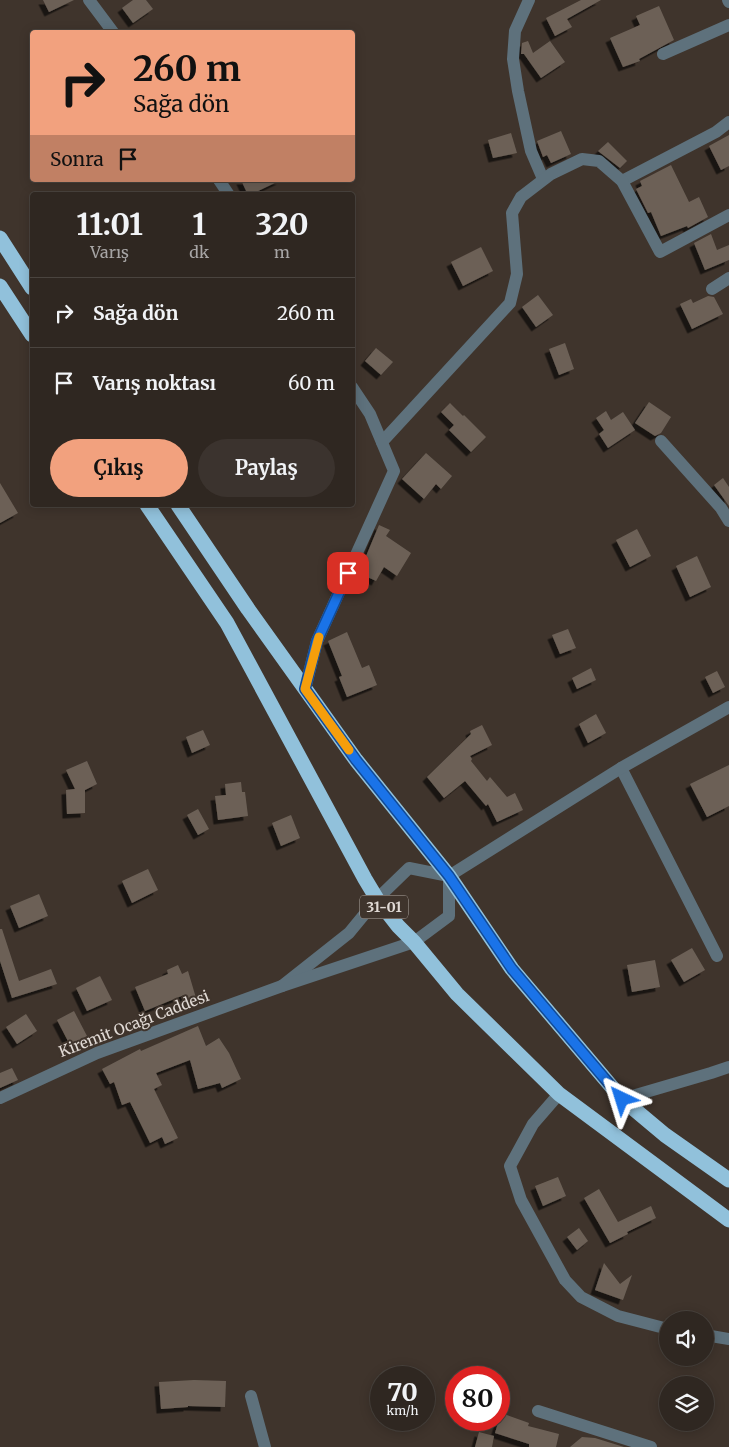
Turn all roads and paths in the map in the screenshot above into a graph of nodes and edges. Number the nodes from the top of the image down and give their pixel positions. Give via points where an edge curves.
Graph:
1 (89, 0) edge
2 (529, 0) edge
3 (729, 25) edge
4 (112, 30) edge
5 (663, 54) dead end
6 (729, 122) edge
7 (543, 180) junction
8 (622, 181) junction
9 (729, 215) edge
10 (0, 238) edge
11 (729, 278) edge
12 (30, 285) edge
13 (0, 286) edge
14 (712, 289) dead end
15 (30, 332) edge
16 (355, 391) edge
17 (661, 441) dead end
18 (382, 442) junction
19 (148, 507) edge
20 (179, 507) edge
21 (729, 521) edge
22 (305, 689) junction
23 (729, 707) edge
24 (621, 768) junction
25 (449, 876) junction
26 (377, 899) junction
27 (414, 942) junction
28 (717, 956) dead end
29 (282, 986) junction
30 (729, 1066) edge
31 (559, 1094) junction
32 (0, 1098) edge
33 (622, 1099) junction
34 (729, 1180) edge
35 (729, 1220) edge
36 (659, 1327) edge
37 (714, 1336) edge
38 (729, 1339) edge
39 (251, 1396) dead end
40 (538, 1411) dead end
41 (265, 1447) edge
42 (650, 1447) edge

1 - 4 street
2 - 7 street via 515,31 513,59 531,151
3 - 5 street
6 - 8 street
7 - 8 street via 582,159 599,160
7 - 18 street via 521,197 512,213 518,274 510,303
8 - 9 street via 660,252
10 - 12 highway
11 - 14 street
13 - 15 highway
16 - 18 street
17 - 21 street
18 - 22 street via 394,471 317,641
19 - 26 highway, 31-01 via 227,623
20 - 22 highway
22 - 25 highway via 356,760
23 - 24 street
24 - 25 street
24 - 28 street
25 - 26 street via 410,868
25 - 27 street, Kiremit Ocağı Caddesi via 449,916
25 - 33 highway via 512,969
26 - 27 highway, 31-01
26 - 29 street via 349,933
27 - 29 street, Kiremit Ocağı Caddesi
27 - 31 highway, 31-01 via 457,994
29 - 32 street, Kiremit Ocağı Caddesi via 97,1053
30 - 33 street
31 - 35 highway, 31-01
31 - 36 street via 532,1124 510,1166 521,1200 565,1280 581,1297 618,1316
33 - 34 highway via 665,1135
37 - 38 street
39 - 41 street
40 - 42 street

